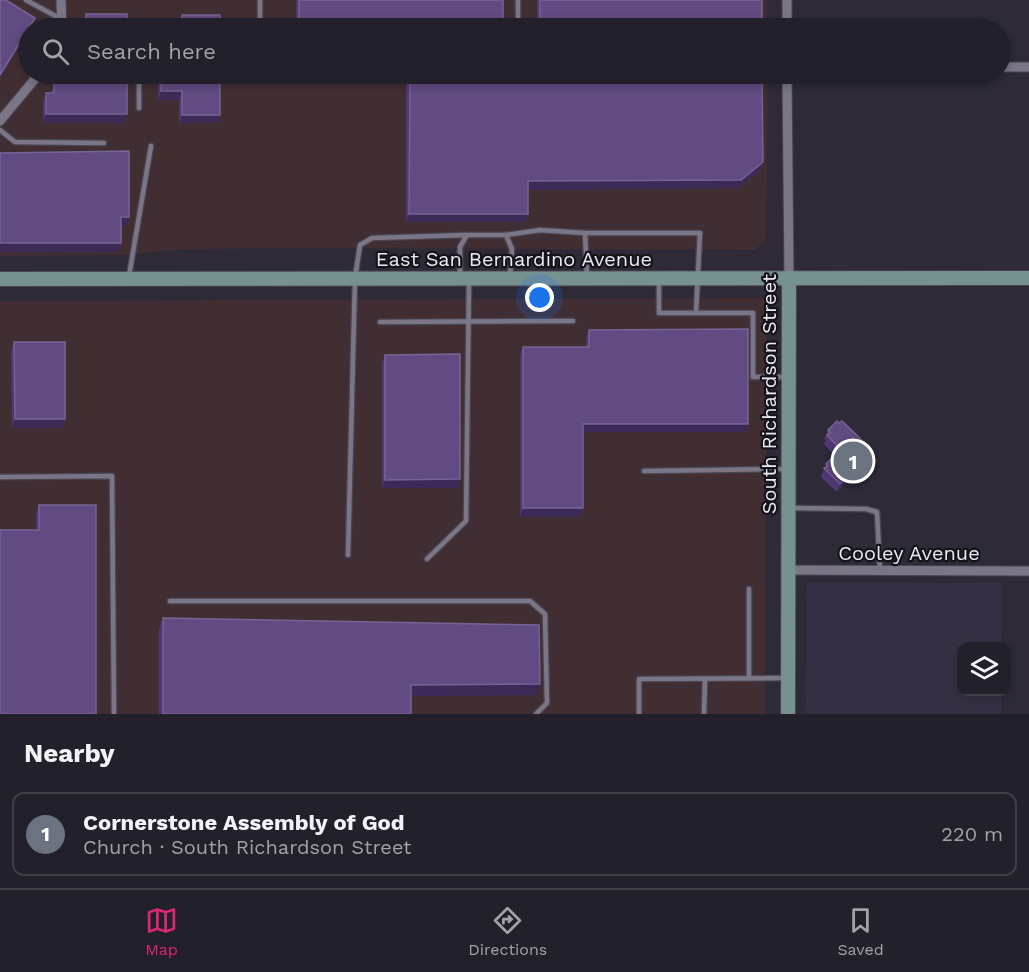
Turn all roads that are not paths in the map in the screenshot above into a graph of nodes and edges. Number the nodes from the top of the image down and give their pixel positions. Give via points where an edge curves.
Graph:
1 (26, 0) edge
2 (61, 0) edge
3 (260, 0) edge
4 (518, 0) edge
5 (787, 0) edge
6 (52, 18) edge
7 (61, 18) edge
8 (260, 18) edge
9 (518, 18) edge
10 (787, 18) edge
11 (1011, 67) edge
12 (1029, 67) edge
13 (31, 84) edge
14 (139, 84) edge
15 (788, 84) edge
16 (139, 108) dead end
17 (0, 121) edge
18 (0, 130) edge
19 (104, 143) dead end
20 (151, 146) dead end
21 (585, 233) junction
22 (506, 235) junction
23 (467, 236) junction
24 (355, 278) junction
25 (464, 278) junction
26 (510, 278) junction
27 (587, 278) junction
28 (659, 278) junction
29 (697, 278) junction
30 (789, 278) junction
31 (1029, 278) edge
32 (0, 279) edge
33 (129, 279) junction
34 (696, 313) junction
35 (573, 321) dead end
36 (380, 322) dead end
37 (468, 322) junction
38 (789, 377) junction
39 (788, 469) junction
40 (644, 471) dead end
41 (0, 477) edge
42 (788, 507) junction
43 (348, 555) dead end
44 (427, 559) dead end
45 (788, 570) junction
46 (880, 571) junction
47 (1029, 571) edge
48 (749, 589) dead end
49 (170, 601) dead end
50 (749, 678) junction
51 (788, 678) junction
52 (705, 679) junction
53 (114, 714) edge
54 (536, 714) edge
55 (639, 714) edge
56 (704, 714) edge
57 (788, 714) edge

1 - 6 lane
2 - 7 street
3 - 8 lane
4 - 9 lane
5 - 10 street
11 - 12 street
13 - 17 street
14 - 16 lane
15 - 30 street, South Richardson Street
18 - 19 lane via 15,142
20 - 33 lane
21 - 22 lane via 540,230
21 - 27 lane
21 - 29 lane via 700,233
22 - 23 lane
22 - 26 lane via 512,249
23 - 24 lane via 372,238 360,245
23 - 25 lane via 460,247
24 - 25 main road, East San Bernardino Avenue
24 - 33 main road, East San Bernardino Avenue
24 - 43 lane
25 - 26 main road, East San Bernardino Avenue
25 - 37 lane
26 - 27 main road, East San Bernardino Avenue
27 - 28 main road, East San Bernardino Avenue
28 - 29 main road, East San Bernardino Avenue
28 - 34 lane via 658,313
29 - 30 main road, East San Bernardino Avenue
29 - 34 lane
30 - 31 main road, East San Bernardino Avenue
30 - 38 main road, South Richardson Street
32 - 33 main road, East San Bernardino Avenue
34 - 38 lane via 753,313 753,377
35 - 37 lane
36 - 37 lane
37 - 44 lane via 466,521
38 - 39 main road, South Richardson Street
39 - 40 lane
39 - 42 main road, South Richardson Street
41 - 53 lane via 111,476
42 - 45 main road, South Richardson Street
42 - 46 lane via 877,512
45 - 46 street, Cooley Avenue
45 - 51 main road, South Richardson Street
46 - 47 street, Cooley Avenue
48 - 50 lane
49 - 54 lane via 531,601 545,614 547,703
50 - 51 lane
50 - 52 lane
51 - 57 main road, South Richardson Street
52 - 55 lane via 639,680
52 - 56 lane

